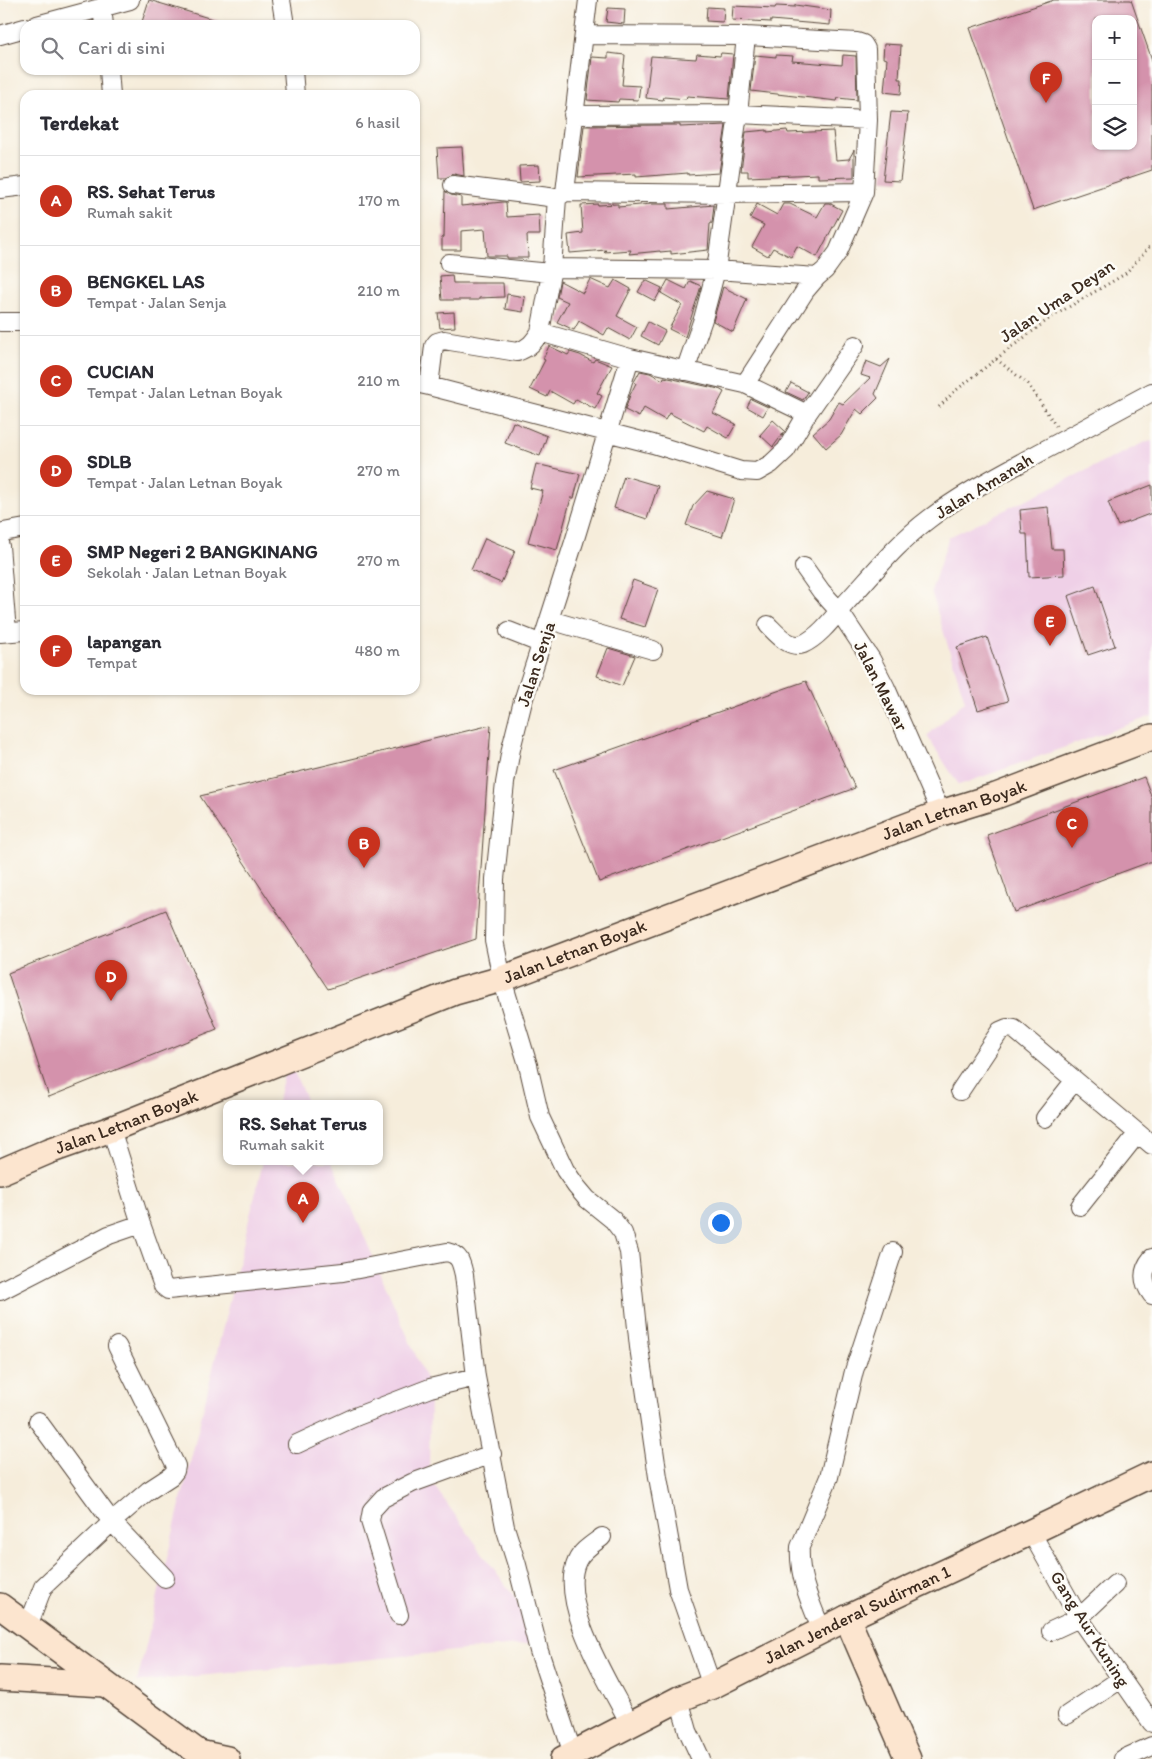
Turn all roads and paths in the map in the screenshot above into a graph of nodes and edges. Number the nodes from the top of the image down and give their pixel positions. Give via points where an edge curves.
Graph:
1 (130, 0) edge
2 (281, 0) edge
3 (588, 0) edge
4 (102, 7) junction
5 (55, 20) edge
6 (103, 20) edge
7 (284, 20) edge
8 (20, 29) edge
9 (0, 35) edge
10 (584, 35) junction
11 (746, 36) junction
12 (110, 75) edge
13 (293, 75) edge
14 (111, 90) edge
15 (295, 90) edge
16 (738, 114) junction
17 (574, 116) junction
18 (868, 120) junction
19 (453, 185) dead end
20 (20, 186) edge
21 (0, 188) edge
22 (864, 192) junction
23 (727, 194) junction
24 (561, 195) junction
25 (1152, 244) edge
26 (449, 263) dead end
27 (716, 270) junction
28 (552, 271) junction
29 (817, 277) junction
30 (0, 322) edge
31 (20, 322) edge
32 (540, 332) junction
33 (856, 345) dead end
34 (630, 358) junction
35 (996, 359) junction
36 (685, 371) junction
37 (745, 384) junction
38 (422, 385) edge
39 (1152, 392) edge
40 (939, 407) dead end
41 (807, 414) junction
42 (607, 433) junction
43 (1065, 439) junction
44 (20, 529) edge
45 (0, 537) edge
46 (0, 546) edge
47 (804, 567) dead end
48 (839, 611) junction
49 (550, 620) junction
50 (768, 625) dead end
51 (20, 631) edge
52 (509, 631) dead end
53 (3, 633) edge
54 (542, 644) junction
55 (652, 650) dead end
56 (1152, 738) edge
57 (941, 813) junction
58 (502, 979) junction
59 (1075, 1080) junction
60 (960, 1091) dead end
61 (1045, 1118) dead end
62 (111, 1129) junction
63 (1145, 1139) edge
64 (0, 1172) edge
65 (1080, 1206) dead end
66 (141, 1224) junction
67 (893, 1252) dead end
68 (1152, 1258) edge
69 (0, 1291) edge
70 (1152, 1295) edge
71 (117, 1346) dead end
72 (476, 1377) junction
73 (38, 1421) dead end
74 (297, 1444) dead end
75 (492, 1454) junction
76 (1152, 1474) edge
77 (112, 1522) junction
78 (1031, 1532) junction
79 (602, 1537) dead end
80 (165, 1578) dead end
81 (1115, 1584) dead end
82 (0, 1606) edge
83 (399, 1615) dead end
84 (847, 1618) junction
85 (1079, 1618) junction
86 (28, 1626) junction
87 (822, 1631) junction
88 (1052, 1631) dead end
89 (0, 1678) edge
90 (1121, 1679) junction
91 (105, 1684) junction
92 (712, 1686) junction
93 (679, 1698) junction
94 (1067, 1715) dead end
95 (1152, 1722) edge
96 (630, 1724) junction
97 (1152, 1746) edge
98 (199, 1756) edge
99 (568, 1756) edge
100 (227, 1759) edge
101 (701, 1759) edge
102 (908, 1759) edge
103 (1123, 1759) edge

1 - 4 street
2 - 7 street
3 - 10 street
4 - 5 street
4 - 6 street
8 - 9 street
10 - 11 street
10 - 17 street
11 - 16 street
11 - 18 street via 863,44 866,49
12 - 14 street
13 - 15 street
16 - 17 street
16 - 18 street
16 - 23 street
17 - 24 street
18 - 22 street
19 - 24 street
20 - 21 street
22 - 23 street
22 - 29 street via 838,252
23 - 24 street
23 - 27 street
24 - 28 street
25 - 35 path, Jalan Uma Deyan via 1125,274 1050,318
26 - 28 street
27 - 28 street
27 - 29 street
27 - 36 street
28 - 32 street
29 - 37 street
30 - 31 street
32 - 34 street
32 - 38 street via 525,350 517,352 444,340 437,342
33 - 41 street
34 - 36 street
34 - 42 street, Jalan Senja
35 - 40 path, Jalan Uma Deyan
35 - 43 path via 1028,384
36 - 37 street
37 - 41 street
38 - 42 street
39 - 43 street, Jalan Amanah
41 - 42 street via 786,450 757,472 741,471
42 - 49 street, Jalan Senja
43 - 48 street, Jalan Amanah via 965,493 928,520 905,538
44 - 45 street via 3,532
46 - 53 street
47 - 48 street, Jalan Mawar
48 - 50 street, Jalan Amanah via 816,635 801,644 781,639
48 - 57 street, Jalan Mawar via 879,674
49 - 54 street, Jalan Senja
49 - 55 street
51 - 53 street
52 - 54 street
54 - 58 street, Jalan Senja via 523,701 505,783 494,909 494,940
56 - 57 street, Jalan Letnan Boyak
57 - 58 street, Jalan Letnan Boyak
58 - 62 street, Jalan Letnan Boyak via 455,992
58 - 92 street, Jalan Senja via 540,1117 565,1170 576,1186 623,1233 629,1252 639,1347 678,1589
59 - 60 street via 1014,1029 1007,1028 1000,1031
59 - 61 street
59 - 63 street
62 - 64 street, Jalan Letnan Boyak
62 - 66 street
63 - 65 street
66 - 69 street via 109,1235
66 - 72 street via 163,1286 168,1290 343,1272 447,1252 455,1254 460,1259 464,1275
67 - 87 street via 854,1371 829,1477 800,1547 802,1580
68 - 70 street via 1143,1279
71 - 77 street via 176,1471
72 - 74 street via 430,1388
72 - 75 street
73 - 77 street
75 - 83 street via 412,1483 383,1498 372,1510 370,1521
75 - 99 street via 505,1528
76 - 78 street, Jalan Jenderal Sudirman 1
77 - 80 street
77 - 86 street via 43,1587
78 - 84 street, Jalan Jenderal Sudirman 1
78 - 85 street, Gang Aur Kuning
79 - 96 street via 582,1553 577,1562 574,1599 583,1632
81 - 85 street
82 - 86 street
84 - 87 street, Jalan Jenderal Sudirman 1
84 - 102 street
85 - 88 street
85 - 90 street, Gang Aur Kuning
86 - 91 street
87 - 92 street, Jalan Jenderal Sudirman 1
89 - 91 street
90 - 94 street
90 - 95 street, Gang Aur Kuning
91 - 98 street
92 - 93 street, Jalan Jenderal Sudirman 1
93 - 96 street, Jalan Jenderal Sudirman 1
93 - 101 street via 688,1731
96 - 99 street, Jalan Jenderal Sudirman 1
97 - 103 street
98 - 100 street

